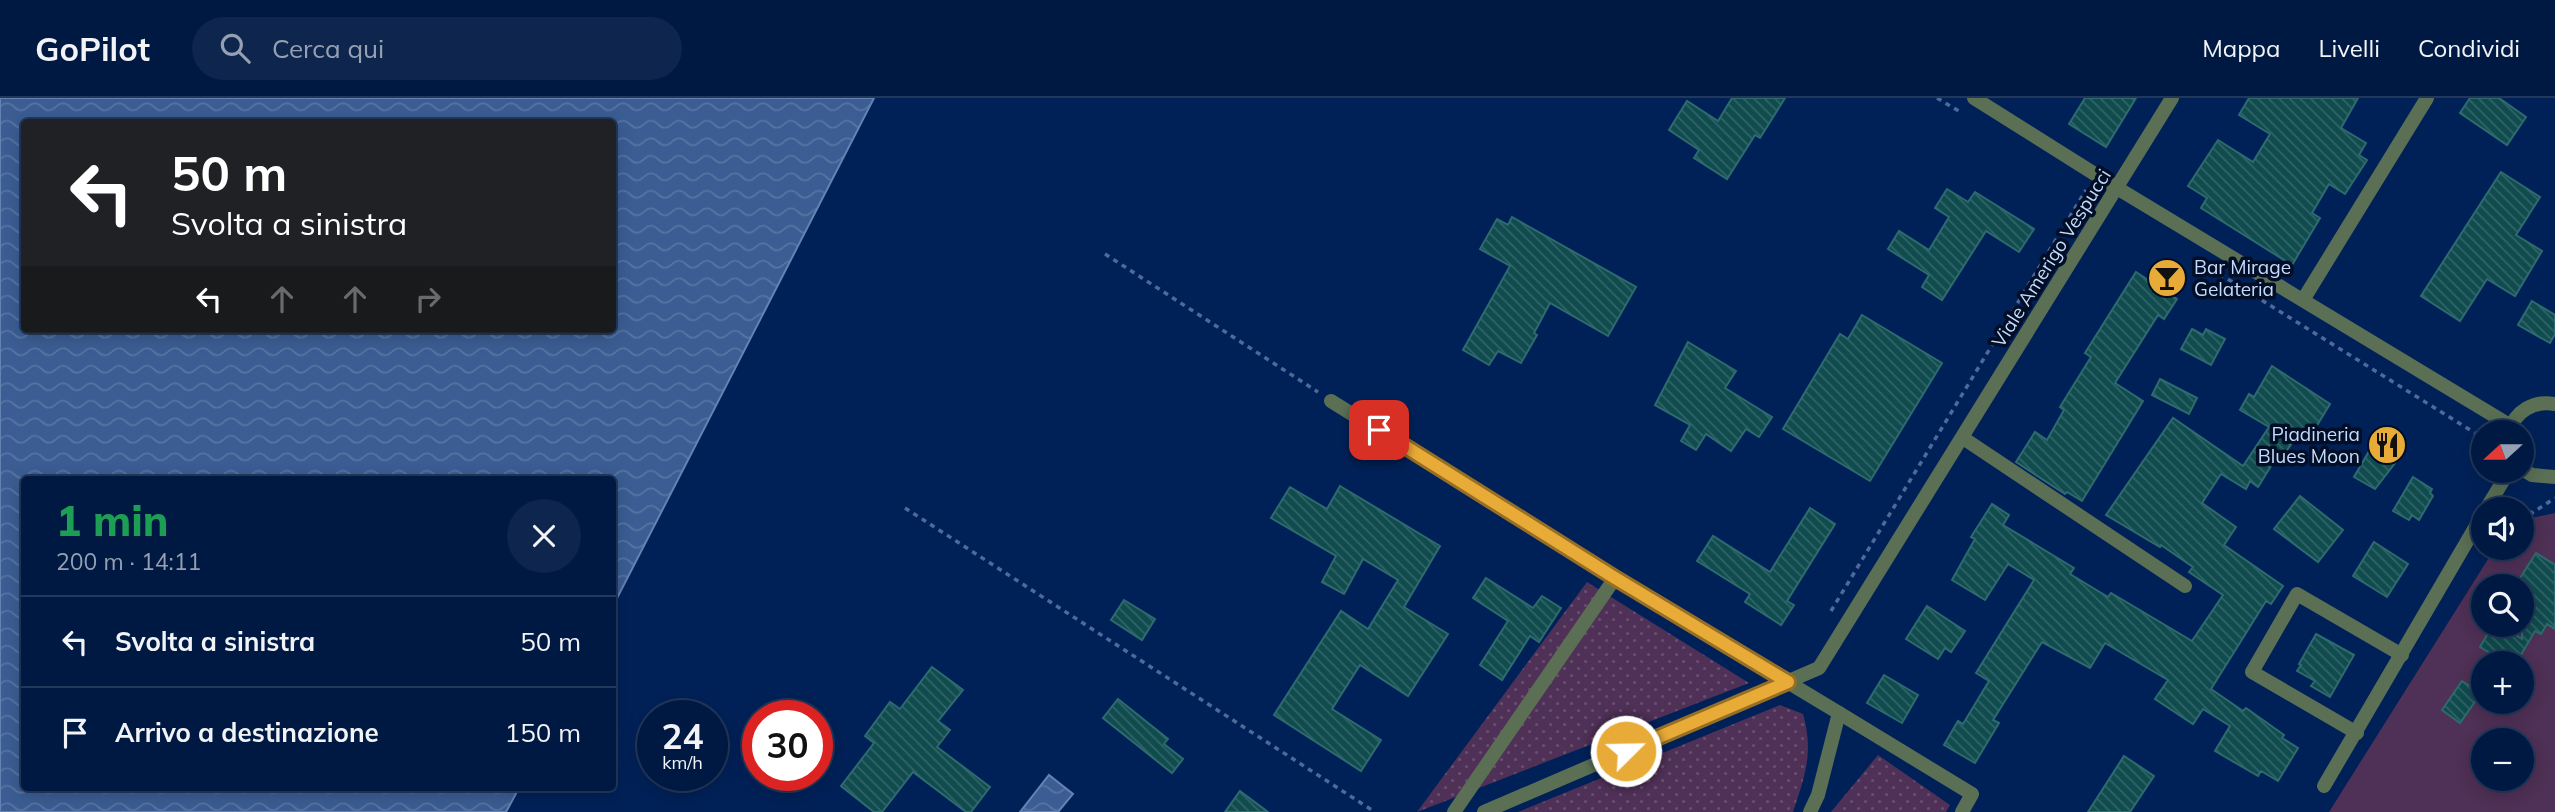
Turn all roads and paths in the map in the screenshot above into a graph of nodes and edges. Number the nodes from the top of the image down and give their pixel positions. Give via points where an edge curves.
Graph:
1 (1937, 98) edge
2 (1974, 98) edge
3 (2172, 98) edge
4 (2427, 98) edge
5 (1971, 119) dead end
6 (2077, 185) dead end
7 (2117, 188) junction
8 (2086, 190) junction
9 (2107, 204) junction
10 (1105, 254) dead end
11 (2190, 255) dead end
12 (2303, 300) junction
13 (1331, 401) joint
14 (2555, 404) edge
15 (2496, 420) edge
16 (2514, 420) edge
17 (2471, 431) edge
18 (1963, 438) junction
19 (2534, 475) edge
20 (2555, 477) edge
21 (2501, 483) edge
22 (2497, 490) junction
23 (2493, 497) edge
24 (2555, 498) edge
25 (905, 508) dead end
26 (2471, 535) edge
27 (1615, 578) junction
28 (2185, 586) dead end
29 (1830, 613) dead end
30 (2402, 655) junction
31 (1788, 682) junction
32 (1839, 713) junction
33 (2357, 733) junction
34 (2324, 786) dead end
35 (1375, 812) edge
36 (1454, 812) edge
37 (1484, 812) edge
38 (1810, 812) edge
39 (1962, 812) edge

1 - 5 path
2 - 7 street
3 - 7 street, Viale Amerigo Vespucci
4 - 12 street
6 - 8 path
7 - 9 street, Viale Amerigo Vespucci
7 - 12 street
8 - 9 path
8 - 29 path
9 - 18 street, Viale Amerigo Vespucci
10 - 13 path
11 - 17 path
12 - 15 street
13 - 27 street
14 - 16 street via 2527,407
18 - 28 street
18 - 31 street, Viale Amerigo Vespucci via 1819,668
19 - 20 street
21 - 22 street
22 - 23 street
22 - 24 path via 2532,513
25 - 35 path
26 - 30 street
27 - 31 street
27 - 36 street
30 - 33 street
30 - 33 street via 2297,594 2290,605 2252,672
31 - 32 street
31 - 37 street, Viale Amerigo Vespucci
32 - 38 street
32 - 39 street via 1972,794
33 - 34 street

